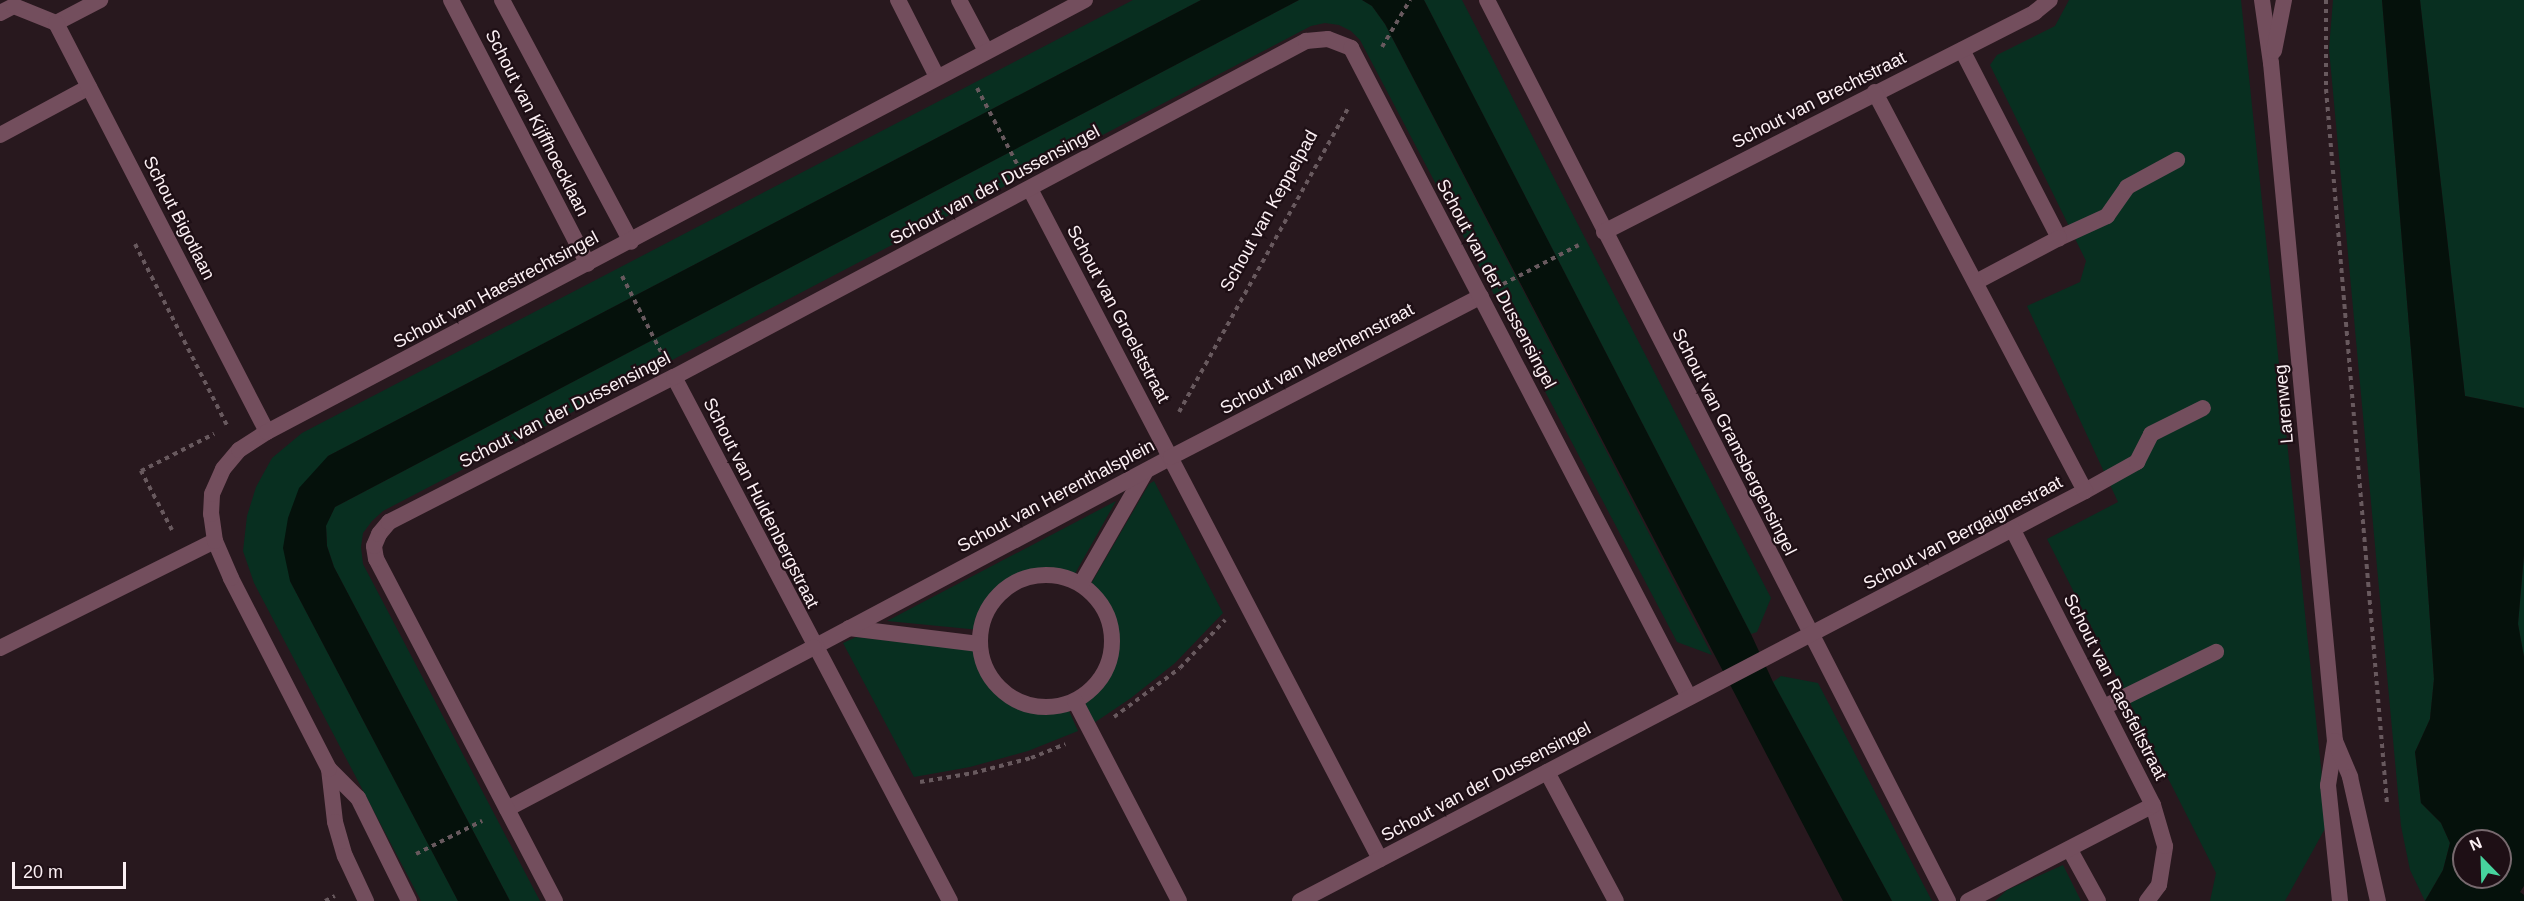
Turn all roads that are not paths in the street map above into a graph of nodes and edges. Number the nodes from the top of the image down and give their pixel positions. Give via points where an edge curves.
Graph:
1 (100, 0) edge
2 (451, 0) edge
3 (502, 0) edge
4 (898, 0) edge
5 (959, 0) edge
6 (1084, 0) edge
7 (1487, 0) edge
8 (2050, 0) edge
9 (2262, 0) edge
10 (2284, 0) edge
11 (0, 12) edge
12 (56, 23) junction
13 (1962, 50) junction
14 (986, 51) junction
15 (2271, 63) junction
16 (937, 77) junction
17 (89, 87) junction
18 (1875, 92) junction
19 (0, 135) edge
20 (2177, 160) dead end
21 (1030, 189) junction
22 (1604, 232) junction
23 (2059, 238) junction
24 (631, 242) junction
25 (588, 264) junction
26 (1976, 282) junction
27 (1481, 296) junction
28 (674, 376) junction
29 (2203, 408) dead end
30 (267, 432) junction
31 (1171, 458) junction
32 (1146, 470) junction
33 (2085, 491) junction
34 (2013, 530) junction
35 (215, 541) junction
36 (1081, 584) junction
37 (849, 628) junction
38 (1810, 635) junction
39 (979, 644) junction
40 (814, 646) junction
41 (0, 648) edge
42 (2216, 652) dead end
43 (1689, 697) junction
44 (1075, 701) junction
45 (2104, 707) junction
46 (2336, 741) junction
47 (329, 769) junction
48 (1547, 772) junction
49 (2153, 805) junction
50 (507, 809) junction
51 (2070, 850) junction
52 (1380, 859) junction
53 (366, 901) edge
54 (409, 901) edge
55 (555, 901) edge
56 (950, 901) edge
57 (1179, 901) edge
58 (1300, 901) edge
59 (1616, 901) edge
60 (1948, 901) edge
61 (1968, 901) edge
62 (2098, 901) edge
63 (2147, 901) edge
64 (2340, 901) edge
65 (2378, 901) edge

1 - 12 street
2 - 25 street, Schout van Kijffhoecklaan
3 - 24 street, Schout van Kijffhoecklaan
4 - 16 street
5 - 14 street
6 - 14 street, Schout van Haestrechtsingel
7 - 22 street, Schout van Gramsbergensingel
8 - 13 street, Schout van Brechtstraat via 2035,12
9 - 15 street, Larenweg
10 - 15 street, Larenweg
11 - 12 street via 14,6
12 - 17 street, Schout Bigotlaan
13 - 18 street, Schout van Brechtstraat
13 - 23 street
14 - 16 street, Schout van Haestrechtsingel
15 - 46 street, Larenweg
16 - 24 street, Schout van Haestrechtsingel
17 - 19 street
17 - 30 street, Schout Bigotlaan
18 - 22 street, Schout van Brechtstraat
18 - 26 street, Schout van Bergaignestraat
20 - 23 street via 2127,187 2107,216
21 - 27 street, Schout van der Dussensingel via 1306,41 1328,39 1351,48
21 - 28 street, Schout van der Dussensingel
21 - 31 street, Schout van Groelststraat
22 - 38 street, Schout van Gramsbergensingel
23 - 26 street
24 - 25 street, Schout van Haestrechtsingel
25 - 30 street, Schout van Haestrechtsingel
26 - 33 street, Schout van Bergaignestraat
27 - 31 street, Schout van Meerhemstraat
27 - 43 street, Schout van der Dussensingel
28 - 40 street, Schout van Huldenbergstraat
28 - 50 street, Schout van der Dussensingel via 389,522 374,546 376,559
29 - 33 street via 2151,434 2137,462
30 - 35 street, Schout van Haestrechtsingel via 239,450 212,494
31 - 32 street, Schout van Herenthalsplein
31 - 52 street, Schout van Herenthalsplein
32 - 36 street
32 - 37 street, Schout van Herenthalsplein
33 - 34 street, Schout van Bergaignestraat
34 - 38 street, Schout van Bergaignestraat
34 - 45 street, Schout van Raesfeltstraat
35 - 41 street
35 - 47 street, Schout van Haestrechtsingel
36 - 39 street via 1052,574 1029,576 1010,584 985,613
36 - 44 street via 1101,604 1112,628 1112,650 1101,679
37 - 39 street
37 - 40 street, Schout van Herenthalsplein
38 - 43 street, Schout van der Dussensingel
38 - 60 street, Schout van Gramsbergensingel
39 - 44 street via 983,665 1005,694 1026,704 1052,707
40 - 50 street, Schout van Herenthalsplein
40 - 56 street
42 - 45 street
43 - 48 street, Schout van der Dussensingel
44 - 57 street
45 - 49 street, Schout van Raesfeltstraat
46 - 64 street, Larenweg via 2328,784
46 - 65 street, Larenweg via 2350,777
47 - 53 street, Schout van Haestrechtsingel via 335,822 345,856
47 - 54 street, Schout van Haestrechtsingel via 358,798
48 - 52 street, Schout van der Dussensingel
48 - 59 street
49 - 51 street, Schout van Raesfeltstraat
49 - 63 street via 2166,846 2159,885
50 - 55 street, Schout van der Dussensingel
51 - 61 street, Schout van Raesfeltstraat
51 - 62 street
52 - 58 street, Schout van der Dussensingel

